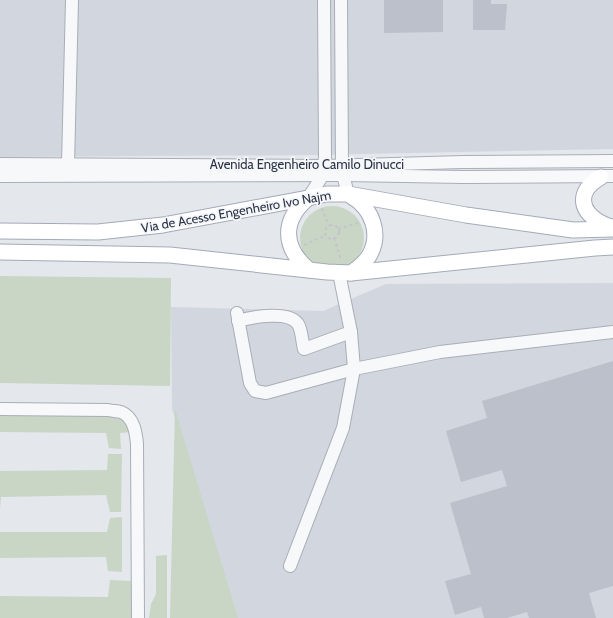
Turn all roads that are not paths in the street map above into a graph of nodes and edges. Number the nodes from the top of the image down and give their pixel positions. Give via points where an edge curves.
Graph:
1 (72, 0) edge
2 (324, 0) edge
3 (341, 0) edge
4 (341, 37) junction
5 (325, 38) junction
6 (613, 161) edge
7 (463, 162) junction
8 (0, 164) edge
9 (68, 164) junction
10 (323, 170) junction
11 (342, 170) junction
12 (0, 176) edge
13 (607, 176) edge
14 (464, 177) junction
15 (348, 194) junction
16 (312, 197) junction
17 (613, 228) edge
18 (0, 231) edge
19 (613, 247) edge
20 (0, 252) edge
21 (310, 270) junction
22 (345, 273) junction
23 (351, 332) junction
24 (613, 332) edge
25 (354, 369) junction
26 (0, 409) edge
27 (290, 566) dead end
28 (138, 618) edge

1 - 9 street
2 - 5 street
3 - 4 street
4 - 5 street
4 - 11 street
5 - 10 street
6 - 7 street, Avenida Engenheiro Camilo Dinucci
7 - 11 street, Avenida Engenheiro Camilo Dinucci
7 - 14 street
8 - 9 street, Avenida Engenheiro Camilo Dinucci
9 - 10 street, Avenida Engenheiro Camilo Dinucci
10 - 11 street, Avenida Engenheiro Camilo Dinucci
10 - 12 street, Avenida Engenheiro Camilo Dinucci
10 - 16 street
11 - 14 street, Avenida Engenheiro Camilo Dinucci
11 - 15 street
13 - 14 street, Avenida Engenheiro Camilo Dinucci
13 - 17 main road via 592,183 587,189 584,204 593,219
15 - 16 main road, Via de Acesso Engenheiro Ivo Najm
15 - 17 main road, Via de Acesso Engenheiro Ivo Najm via 573,230
15 - 22 main road via 366,208 375,231 374,244 369,256 361,266
16 - 18 main road, Via de Acesso Engenheiro Ivo Najm via 163,225 98,232
16 - 21 main road via 299,206 289,228 289,240 293,251 300,262
19 - 22 main road, Via de Acesso Engenheiro Ivo Najm
20 - 21 main road, Via de Acesso Engenheiro Ivo Najm via 170,255
21 - 22 main road, Via de Acesso Engenheiro Ivo Najm
22 - 23 street
23 - 25 street
23 - 25 street via 304,349 298,324 291,318 238,317 250,383 255,391 266,393
24 - 25 street via 440,352
25 - 27 street via 342,428
26 - 28 street via 108,410 122,412 131,421 136,430 137,444

